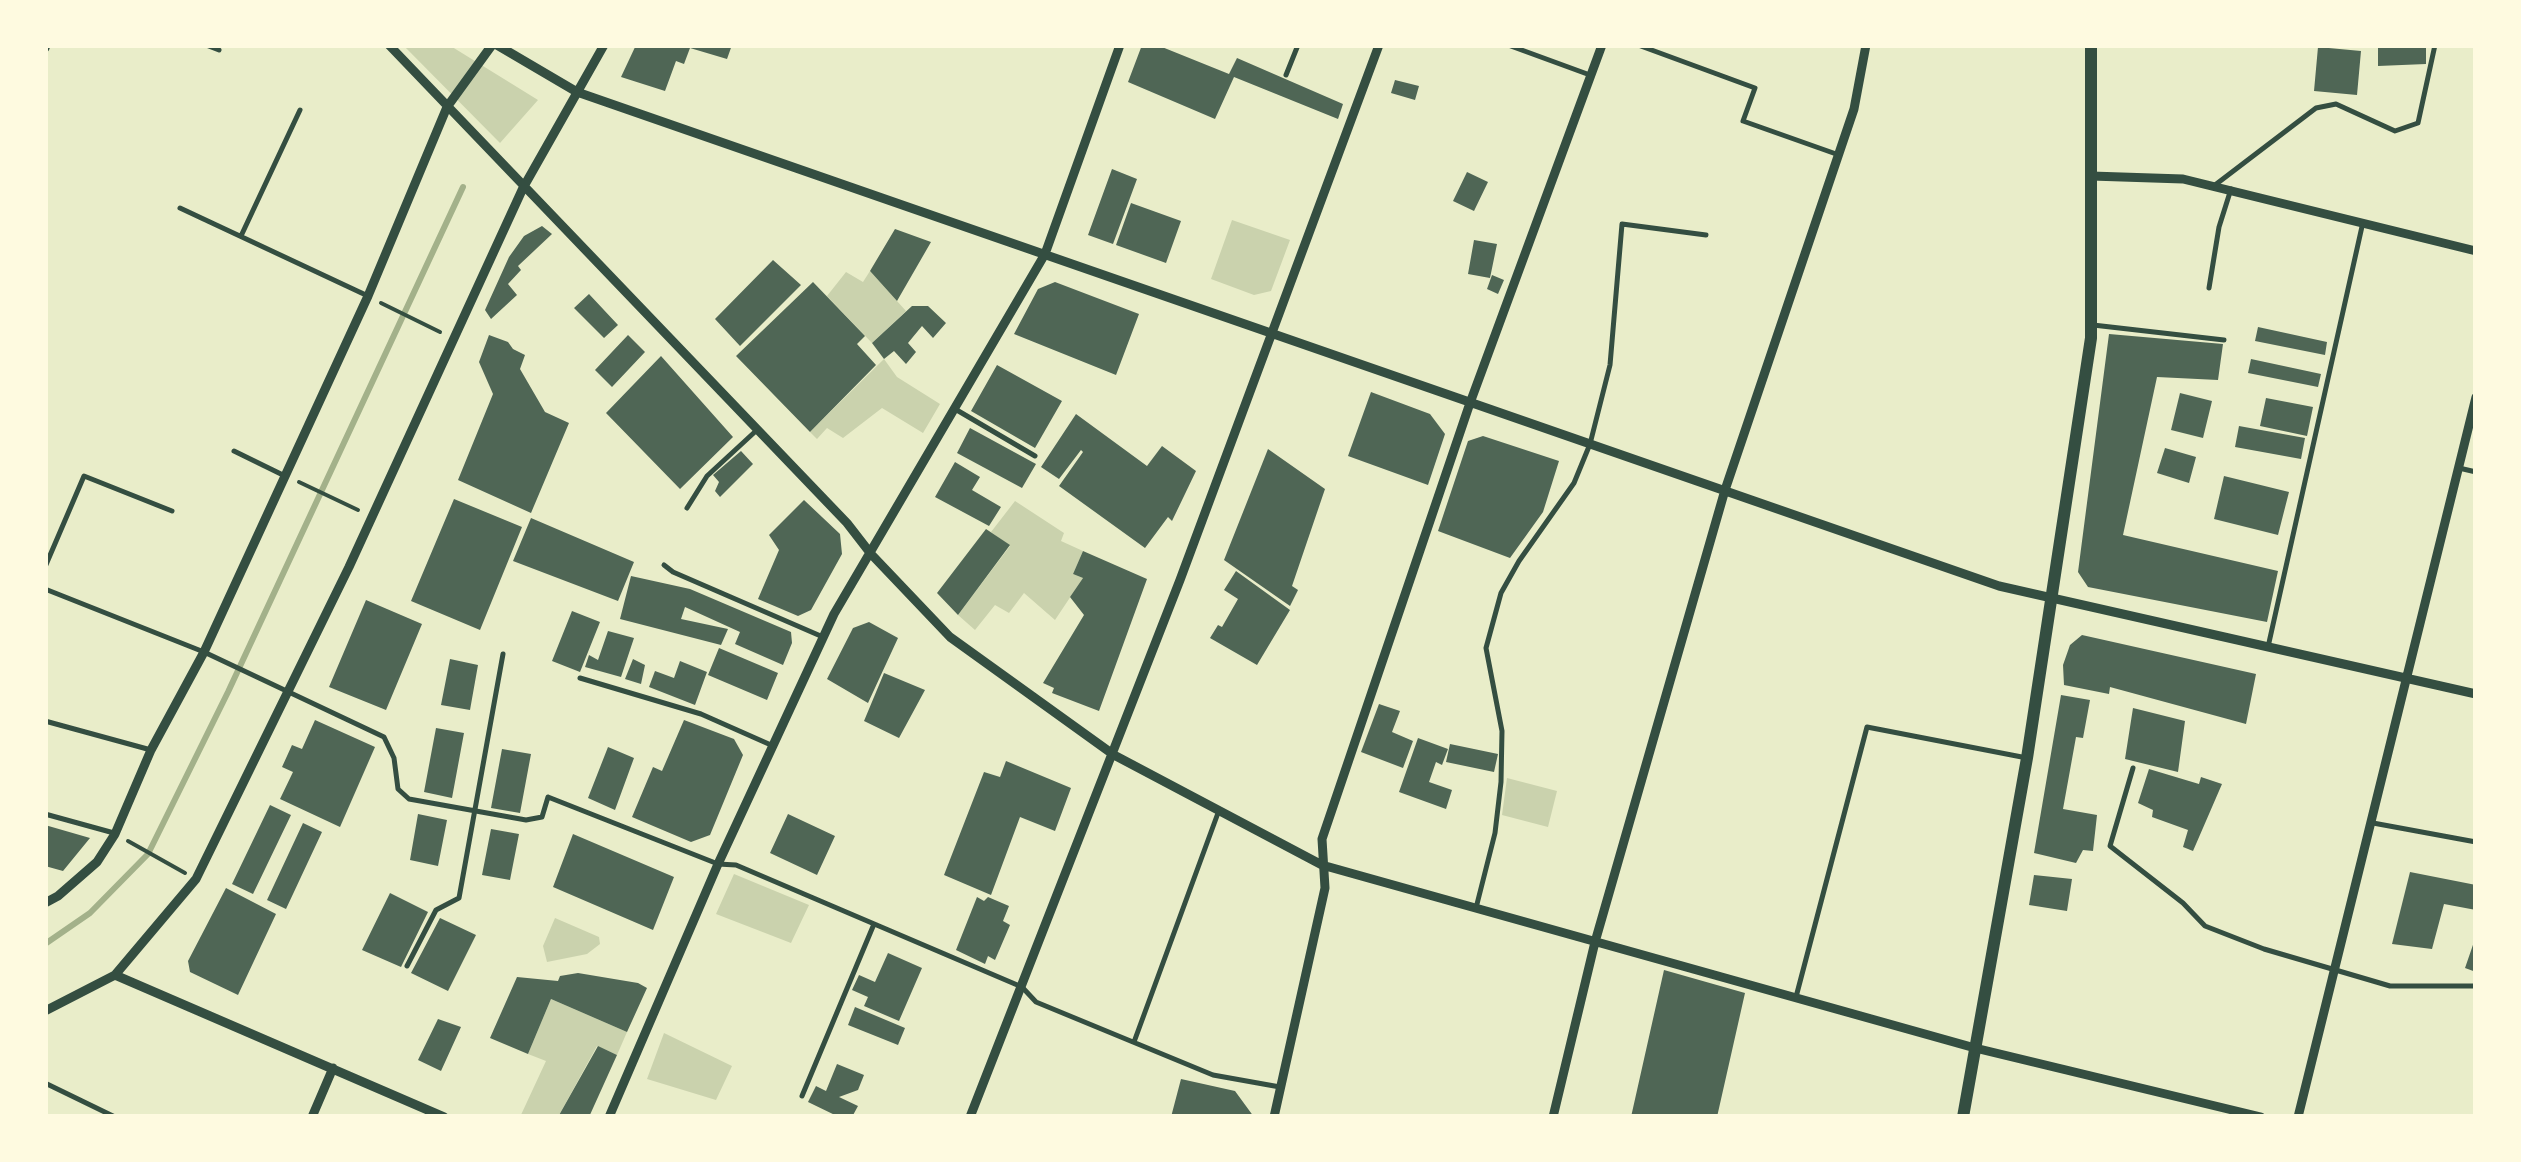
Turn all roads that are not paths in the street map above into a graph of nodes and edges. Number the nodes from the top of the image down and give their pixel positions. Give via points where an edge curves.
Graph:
1 (206, 45) edge
2 (389, 45) edge
3 (494, 45) edge
4 (604, 45) edge
5 (1120, 45) edge
6 (1298, 45) edge
7 (1379, 45) edge
8 (1508, 45) edge
9 (1602, 45) edge
10 (1638, 45) edge
11 (1866, 45) edge
12 (2092, 45) edge
13 (2435, 45) edge
14 (219, 50) dead end
15 (1286, 75) dead end
16 (1590, 75) junction
17 (577, 92) junction
18 (447, 107) junction
19 (300, 110) dead end
20 (1839, 154) junction
21 (2091, 176) junction
22 (2214, 185) junction
23 (523, 188) junction
24 (2231, 189) junction
25 (180, 208) dead end
26 (2364, 222) junction
27 (1706, 234) dead end
28 (241, 236) junction
29 (2476, 251) edge
30 (1045, 254) junction
31 (2210, 288) dead end
32 (368, 296) junction
33 (2091, 325) junction
34 (1273, 336) junction
35 (2224, 340) dead end
36 (2476, 397) edge
37 (1470, 403) junction
38 (956, 409) junction
39 (758, 429) junction
40 (1590, 444) junction
41 (234, 452) dead end
42 (1035, 456) dead end
43 (2458, 468) junction
44 (2476, 472) edge
45 (285, 476) junction
46 (1726, 490) junction
47 (687, 508) dead end
48 (172, 511) dead end
49 (871, 554) junction
50 (664, 565) dead end
51 (45, 567) edge
52 (45, 588) edge
53 (2052, 597) junction
54 (823, 637) junction
55 (2268, 648) junction
56 (204, 652) junction
57 (503, 654) dead end
58 (2406, 676) junction
59 (580, 678) dead end
60 (289, 692) junction
61 (2476, 694) edge
62 (45, 721) edge
63 (771, 745) junction
64 (151, 750) junction
65 (1114, 755) junction
66 (2028, 758) junction
67 (2133, 768) dead end
68 (473, 810) junction
69 (1218, 813) junction
70 (45, 814) edge
71 (2370, 822) junction
72 (115, 834) junction
73 (2476, 842) edge
74 (718, 864) junction
75 (1322, 865) junction
76 (45, 903) edge
77 (1476, 908) junction
78 (874, 924) junction
79 (1595, 942) junction
80 (407, 966) dead end
81 (2334, 969) junction
82 (115, 975) junction
83 (2476, 986) edge
84 (1022, 987) junction
85 (1796, 997) junction
86 (45, 1011) edge
87 (1134, 1042) junction
88 (1975, 1048) junction
89 (333, 1068) junction
90 (45, 1083) edge
91 (1280, 1086) junction
92 (802, 1096) dead end
93 (2244, 1116) edge
94 (115, 1117) edge
95 (312, 1117) edge
96 (444, 1117) edge
97 (609, 1117) edge
98 (970, 1117) edge
99 (1274, 1117) edge
100 (1553, 1117) edge
101 (1962, 1117) edge
102 (2261, 1117) edge
103 (2298, 1117) edge

1 - 14 lane
2 - 18 street
3 - 17 street
3 - 18 street
4 - 17 street
5 - 30 street
6 - 15 lane
7 - 34 street
8 - 16 lane
9 - 16 street
10 - 20 lane via 1755,88 1743,122
11 - 20 street
12 - 21 main road
13 - 22 lane via 2418,123 2395,131 2336,104 2316,108
16 - 37 street
17 - 23 street
17 - 30 street
18 - 23 street
18 - 32 street
19 - 28 lane
20 - 46 street
21 - 22 street
21 - 33 main road
22 - 24 street
23 - 39 street
23 - 60 street
24 - 26 street
24 - 31 lane
25 - 28 lane
26 - 29 street
26 - 55 lane
27 - 40 lane via 1622,224 1610,365
28 - 32 lane
30 - 34 street
30 - 38 street
32 - 45 street
33 - 35 lane
33 - 53 main road
34 - 37 street
34 - 65 street
36 - 43 street
37 - 40 street
37 - 75 street via 1322,839
38 - 42 lane
38 - 49 street
39 - 47 lane via 707,476
39 - 49 street
40 - 46 street
40 - 77 lane via 1574,483 1501,594 1486,648 1502,730 1502,782
41 - 45 lane
43 - 44 lane
43 - 58 street
45 - 56 street
46 - 53 street via 1998,586
46 - 79 street
48 - 51 lane via 84,476
49 - 54 street
49 - 65 street via 950,636
50 - 54 lane
52 - 56 lane
53 - 55 street
53 - 66 main road
54 - 63 street
55 - 58 street
56 - 60 lane
56 - 64 street
57 - 68 lane
58 - 61 street
58 - 71 street
59 - 63 lane via 700,714
60 - 68 lane via 384,737 402,796
60 - 82 street via 196,879
62 - 64 lane
63 - 74 street
64 - 72 street
65 - 69 street
65 - 84 street
66 - 85 lane via 1866,728
66 - 88 main road
67 - 81 lane via 2110,846 2204,926
68 - 74 lane via 542,818 548,797
68 - 80 lane via 458,898 436,910
69 - 75 street
69 - 87 lane
70 - 72 lane
71 - 73 lane
71 - 81 street
72 - 76 street via 96,862
74 - 78 lane via 736,865
74 - 97 street
75 - 77 street
75 - 91 street via 1326,888
77 - 79 street
78 - 84 lane
78 - 92 lane
79 - 85 street
79 - 100 street
81 - 83 lane via 2390,986
81 - 103 street
82 - 86 street
82 - 89 street
84 - 87 lane via 1036,1002
84 - 98 street
85 - 88 street
87 - 91 lane via 1213,1075
88 - 93 street
88 - 101 main road
89 - 95 street
89 - 96 street
90 - 94 lane
91 - 99 street
93 - 102 street

